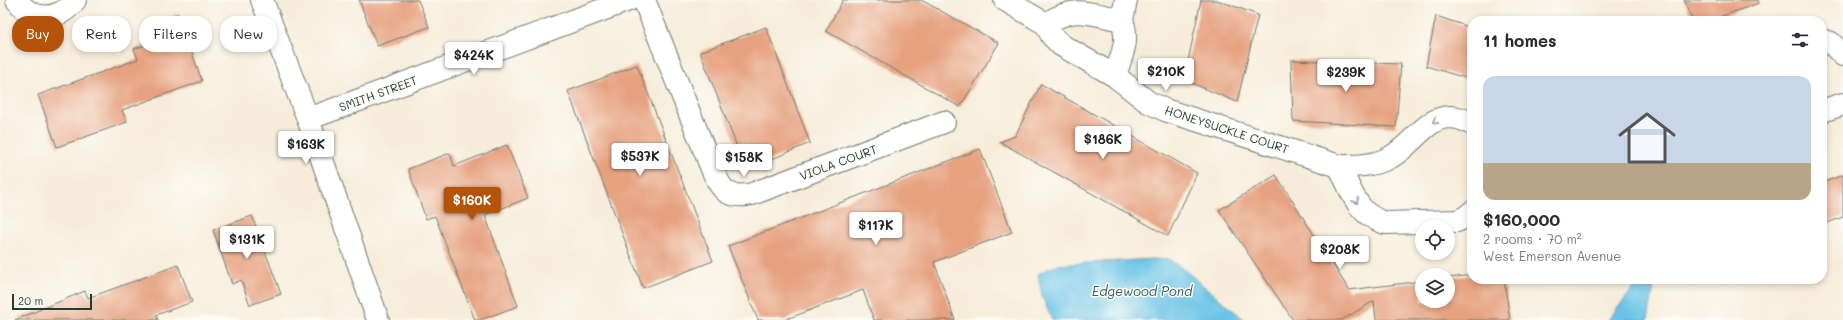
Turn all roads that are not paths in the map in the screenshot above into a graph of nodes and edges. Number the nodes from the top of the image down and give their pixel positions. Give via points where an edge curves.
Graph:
1 (17, 0) edge
2 (75, 0) edge
3 (262, 0) edge
4 (629, 0) edge
5 (644, 0) edge
6 (1005, 0) edge
7 (1124, 10) edge
8 (1046, 24) junction
9 (1827, 42) edge
10 (1843, 55) edge
11 (1115, 76) junction
12 (1843, 104) edge
13 (1827, 109) edge
14 (308, 119) junction
15 (944, 122) dead end
16 (1467, 122) edge
17 (1339, 166) junction
18 (1467, 216) edge
19 (378, 320) edge

1 - 2 street via 30,13 49,17 65,11
3 - 14 street
4 - 14 street, SMITH STREET
5 - 15 street, VIOLA COURT via 718,184 732,196 752,194
6 - 8 street, HONEYSUCKLE COURT
7 - 8 street via 1074,11 1056,17
7 - 11 street via 1126,40
8 - 11 street, HONEYSUCKLE COURT via 1052,36 1061,45
9 - 10 street
11 - 17 street, HONEYSUCKLE COURT via 1148,102 1165,110
12 - 13 street
14 - 19 street
16 -> 17 street, HONEYSUCKLE COURT via 1447,116 1423,129 1399,152 1390,157 1368,165
17 -> 18 street via 1360,208 1375,220 1385,223 1457,221

